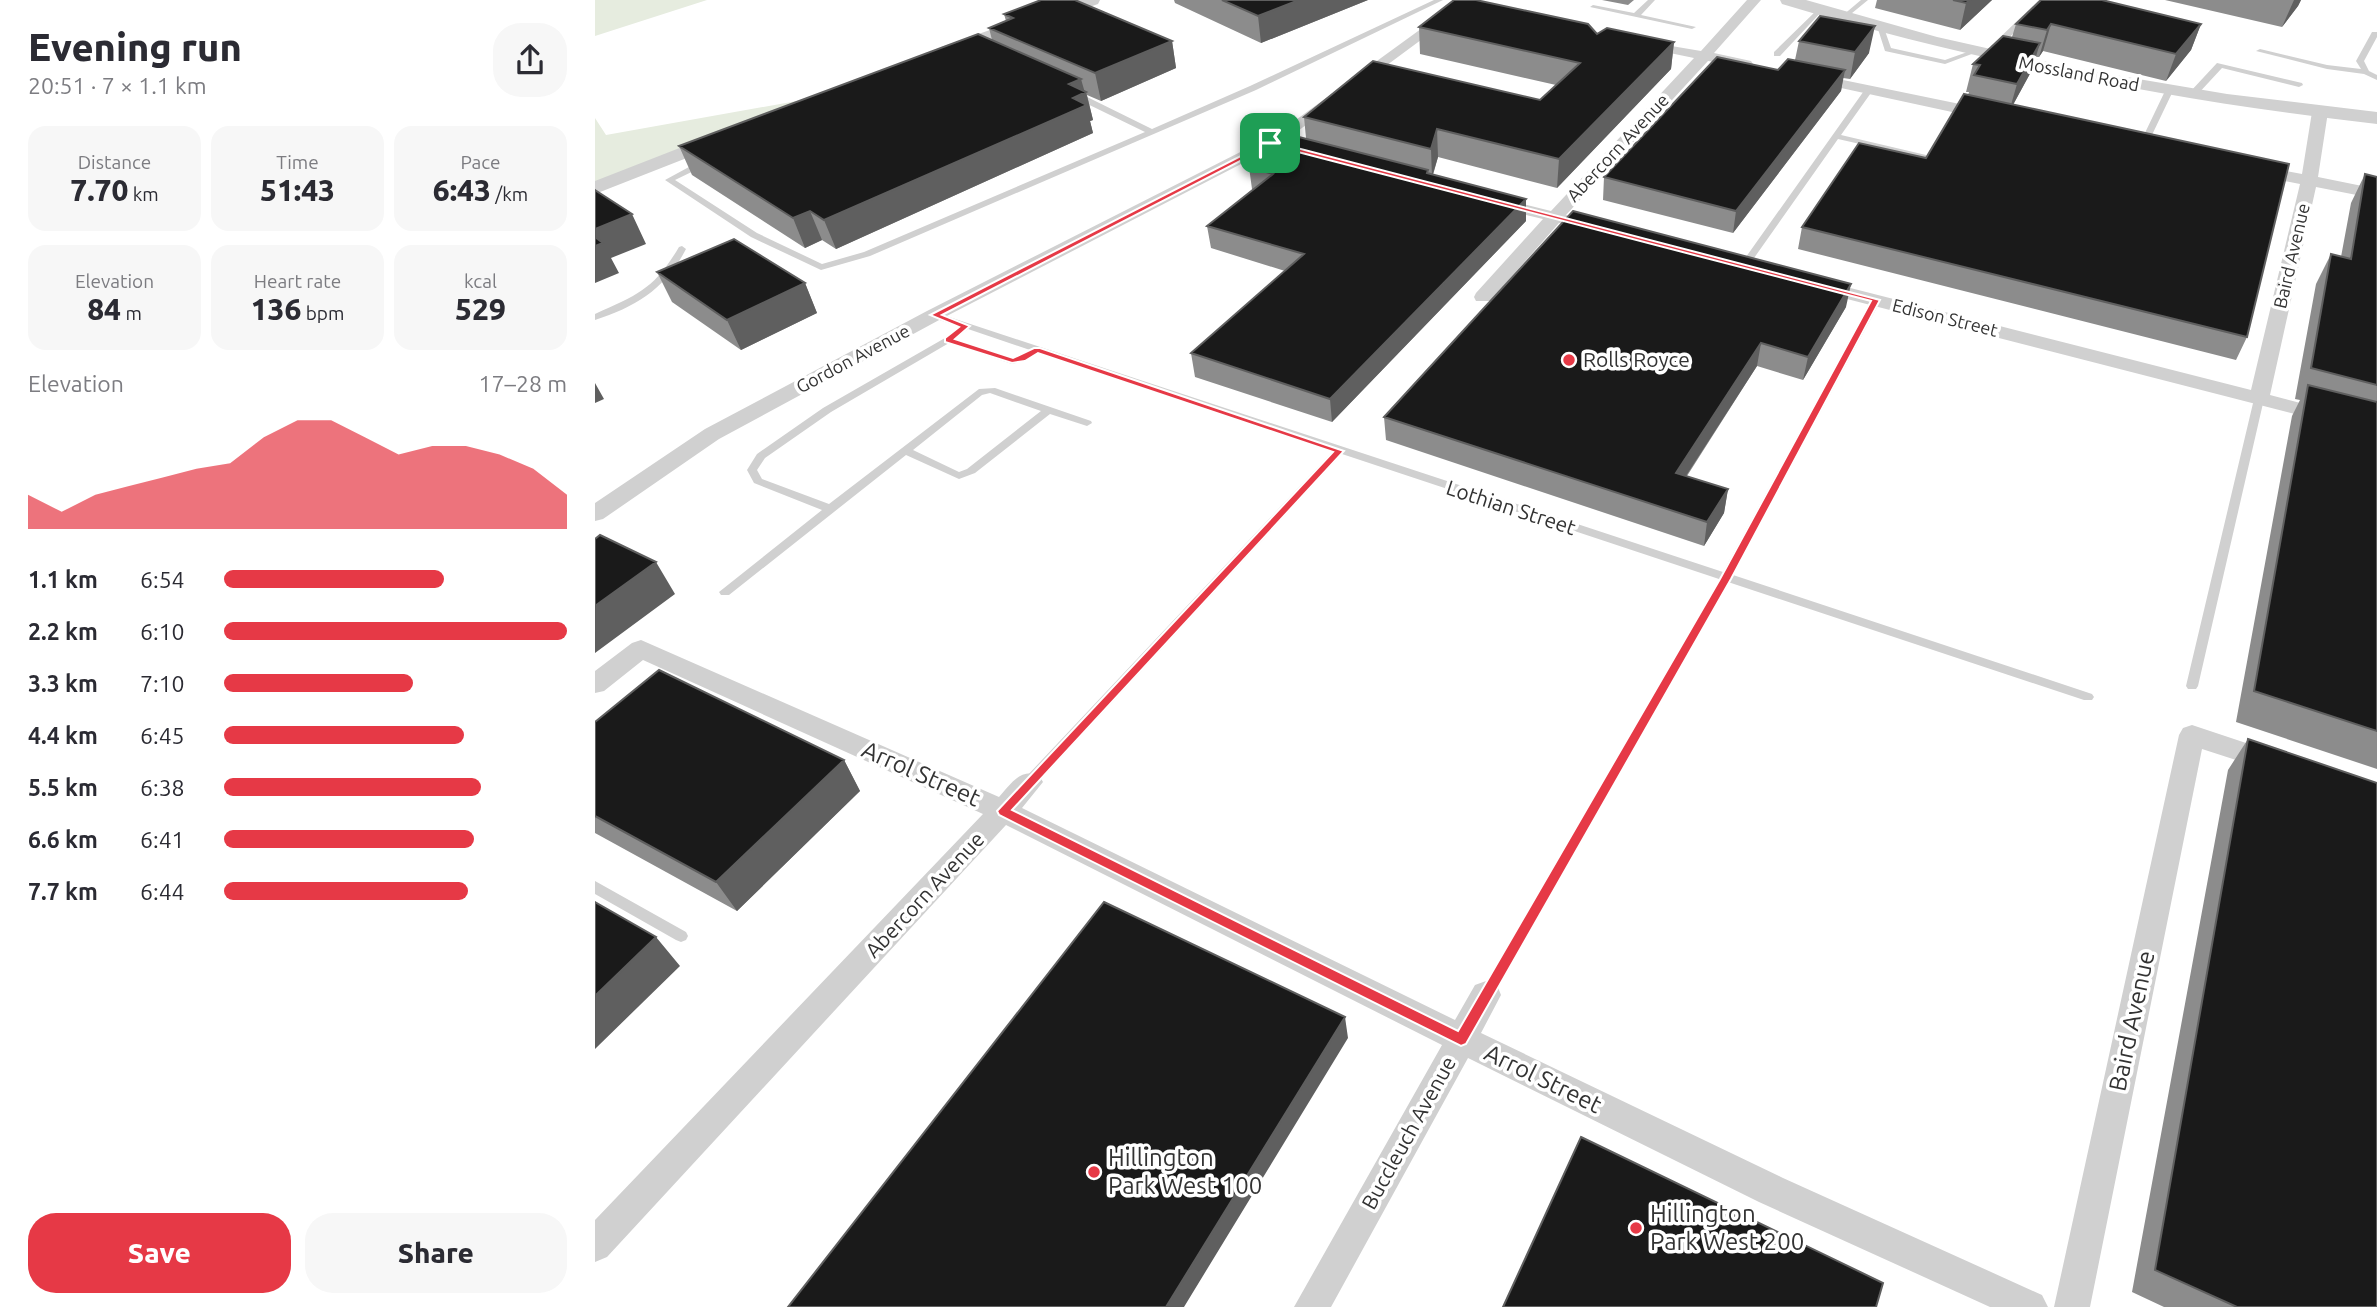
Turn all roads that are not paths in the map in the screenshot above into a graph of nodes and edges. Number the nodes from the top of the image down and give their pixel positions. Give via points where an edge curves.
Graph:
1 (1092, 0) edge
2 (1440, 0) edge
3 (1448, 0) edge
4 (1653, 0) edge
5 (1754, 0) edge
6 (1788, 0) edge
7 (1865, 0) edge
8 (2043, 0) edge
9 (1593, 6) dead end
10 (1819, 10) junction
11 (1636, 15) junction
12 (1843, 17) junction
13 (1692, 27) dead end
14 (2375, 34) dead end
15 (1627, 40) edge
16 (2260, 51) dead end
17 (1777, 54) dead end
18 (1980, 54) junction
19 (1706, 56) junction
20 (932, 57) edge
21 (1760, 67) edge
22 (2366, 72) junction
23 (1787, 73) edge
24 (2377, 78) edge
25 (2299, 85) dead end
26 (1060, 87) edge
27 (1869, 90) junction
28 (2169, 91) junction
29 (2193, 94) junction
30 (2320, 113) junction
31 (2003, 118) edge
32 (2377, 118) edge
33 (1150, 131) junction
34 (732, 134) edge
35 (1836, 136) junction
36 (2142, 141) joint
37 (1270, 143) junction
38 (2163, 151) edge
39 (715, 157) edge
40 (1324, 157) edge
41 (1923, 157) edge
42 (2243, 167) edge
43 (2309, 181) junction
44 (595, 188) edge
45 (2377, 194) edge
46 (1472, 196) edge
47 (1553, 217) junction
48 (1617, 233) edge
49 (682, 248) dead end
50 (1744, 266) edge
51 (1797, 280) edge
52 (1483, 297) dead end
53 (1876, 300) junction
54 (934, 315) junction
55 (595, 317) edge
56 (966, 326) junction
57 (948, 340) junction
58 (1037, 350) junction
59 (2259, 399) junction
60 (1049, 410) junction
61 (1087, 423) dead end
62 (2377, 429) edge
63 (905, 450) junction
64 (1339, 451) junction
65 (830, 509) junction
66 (595, 514) edge
67 (1725, 579) junction
68 (725, 592) dead end
69 (595, 684) edge
70 (2192, 686) dead end
71 (2088, 697) dead end
72 (2298, 770) edge
73 (1030, 782) joint
74 (1003, 811) junction
75 (595, 887) edge
76 (681, 936) dead end
77 (1486, 995) road end
78 (1461, 1039) junction
79 (595, 1245) edge
80 (1312, 1307) edge
81 (2030, 1307) edge
82 (2072, 1307) edge

1 - 20 street
2 - 33 lane via 1369,36
3 - 37 street, Gordon Avenue via 1458,6 1385,66
4 - 11 lane
5 - 19 street, Abercorn Avenue
6 - 10 street, Mossland Road
7 - 12 lane
8 - 18 lane
9 - 11 lane
10 - 12 street, Mossland Road
10 - 17 lane
11 - 13 lane
12 - 18 street, Mossland Road
14 - 22 lane via 2360,61
15 - 19 street
16 - 22 lane
18 - 28 street, Mossland Road
19 - 21 street
19 - 47 street, Abercorn Avenue
22 - 24 lane
23 - 27 street
25 - 29 lane via 2220,65
26 - 33 lane
27 - 31 street
27 - 35 lane
28 - 29 street, Mossland Road
28 - 36 lane
29 - 30 street, Mossland Road
30 - 32 street, Mossland Road
30 - 43 street, Baird Avenue
33 - 39 lane via 867,254 821,267 754,235 669,180
34 - 44 street
35 - 41 lane
35 - 50 lane
36 - 38 street
37 - 40 street
37 - 54 street, Gordon Avenue
42 - 43 street
43 - 45 street
43 - 59 street, Baird Avenue
46 - 47 street
47 - 48 street
47 - 52 street, Abercorn Avenue
49 - 55 lane via 665,279 651,292
51 - 53 street, Edison Street
53 - 59 street, Edison Street
53 - 67 lane
54 - 56 lane, Lothian Street
54 - 66 street, Gordon Avenue via 712,434
56 - 57 lane
56 - 58 lane, Lothian Street
57 - 58 lane via 1012,361
57 - 65 lane via 827,410 761,456 752,470 758,481
58 - 64 lane, Lothian Street
59 - 62 street, Edison Street
59 - 70 lane
60 - 61 lane
60 - 63 lane via 991,390 979,392
60 - 63 lane via 959,476
63 - 65 lane
64 - 67 lane, Lothian Street
64 - 73 lane, Abercorn Avenue
65 - 68 lane
67 - 71 lane, Lothian Street
69 - 74 street, Arrol Street via 641,649
72 - 82 street, Baird Avenue via 2192,735
73 - 74 street, Abercorn Avenue
74 - 78 street, Arrol Street
74 - 79 street, Abercorn Avenue
75 - 76 lane
77 - 78 street, Buccleuch Avenue
78 - 80 street, Buccleuch Avenue
78 - 81 street, Arrol Street via 1875,1240

